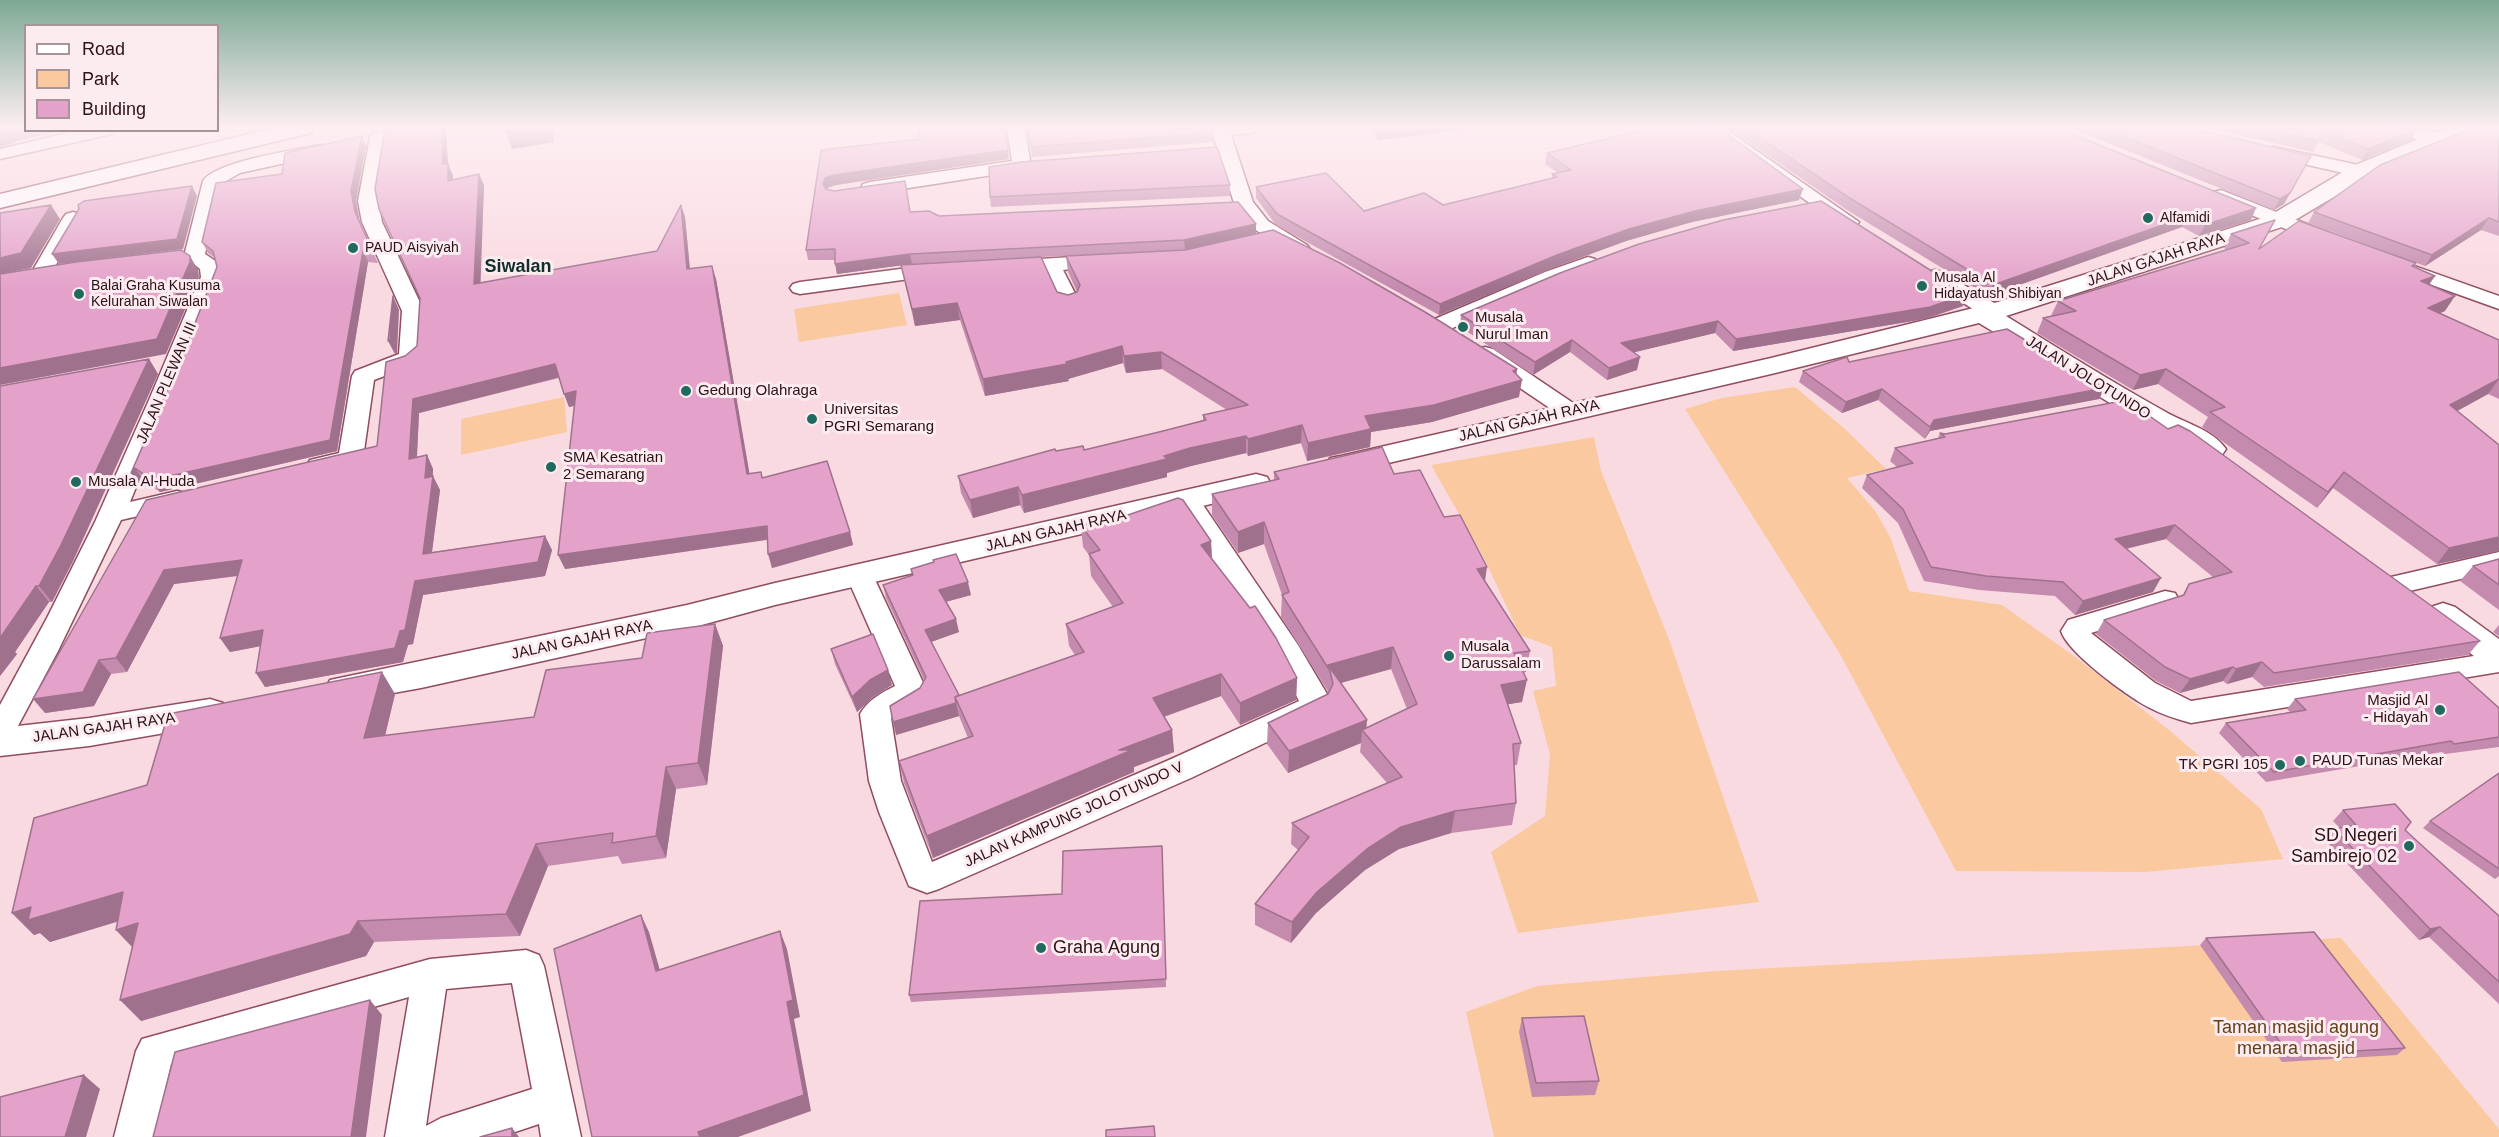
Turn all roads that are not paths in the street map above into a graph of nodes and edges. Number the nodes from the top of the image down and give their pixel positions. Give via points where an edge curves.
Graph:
1 (30, 181) edge
2 (84, 181) edge
3 (212, 181) edge
4 (371, 181) edge
5 (918, 181) edge
6 (1237, 181) edge
7 (1788, 181) edge
8 (2344, 181) edge
9 (0, 188) edge
10 (2201, 188) edge
11 (847, 192) edge
12 (0, 201) edge
13 (1245, 203) junction
14 (1222, 204) edge
15 (1822, 204) junction
16 (1800, 208) edge
17 (73, 218) edge
18 (2277, 221) junction
19 (1868, 234) edge
20 (1277, 237) junction
21 (1254, 242) edge
22 (2342, 245) edge
23 (1604, 258) edge
24 (1319, 259) edge
25 (1126, 260) edge
26 (2384, 261) edge
27 (1051, 264) junction
28 (1917, 265) edge
29 (984, 268) edge
30 (962, 269) edge
31 (65, 271) edge
32 (800, 288) dead end
33 (1070, 303) edge
34 (2499, 303) edge
35 (1995, 312) junction
36 (1419, 316) edge
37 (1438, 326) junction
38 (1571, 412) junction
39 (2194, 437) junction
40 (2239, 469) edge
41 (294, 471) edge
42 (1314, 471) edge
43 (1279, 479) edge
44 (202, 493) edge
45 (1186, 500) junction
46 (111, 514) junction
47 (2499, 561) edge
48 (860, 575) junction
49 (2391, 577) joint
50 (2165, 600) edge
51 (2499, 659) edge
52 (316, 694) edge
53 (233, 709) edge
54 (0, 731) edge
55 (0, 742) edge
56 (430, 975) junction
57 (557, 1119) edge
58 (134, 1137) edge
59 (405, 1137) edge
60 (441, 1137) edge

1 - 9 main road
2 - 12 main road
3 - 46 street, JALAN PLEWAN III via 183,257 210,266 211,277 167,363
4 - 41 street via 368,201 372,222 412,310 410,358 361,379 351,458
5 - 11 street
6 - 13 street
7 - 15 street
8 - 18 main road, JALAN GAJAH RAYA
10 - 18 street
13 - 14 street
13 - 20 street via 1261,225
15 - 16 street
15 - 19 street
17 - 31 street via 30,277
18 - 22 street
18 - 35 main road, JALAN GAJAH RAYA
20 - 21 street
20 - 24 street
23 - 37 street via 1552,276
25 - 27 street
26 - 34 street
27 - 29 street
27 - 33 street
28 - 35 street
30 - 32 street
35 - 38 main road, JALAN GAJAH RAYA
35 - 39 main road, JALAN JOLOTUNDO via 2115,406
35 - 39 main road, JALAN JOLOTUNDO via 2137,384 2175,410
36 - 37 street
37 - 38 street
38 - 42 main road, JALAN GAJAH RAYA
39 - 40 main road, JALAN JOLOTUNDO
43 - 45 main road, JALAN GAJAH RAYA
44 - 46 street
45 - 48 main road, JALAN GAJAH RAYA
45 - 48 street, JALAN KAMPUNG JOLOTUNDO V via 1302,675 1315,698 1315,706 927,879 921,876 885,781 875,714 912,691
46 - 54 street, JALAN PLEWAN III via 24,692
47 - 49 street
48 - 52 main road, JALAN GAJAH RAYA via 652,625
49 - 51 main road
50 - 51 street via 2075,631 2077,637 2155,698 2191,712
53 - 55 main road, JALAN GAJAH RAYA
56 - 57 street via 526,966
56 - 58 street via 155,1051
56 - 59 street
57 - 60 street

